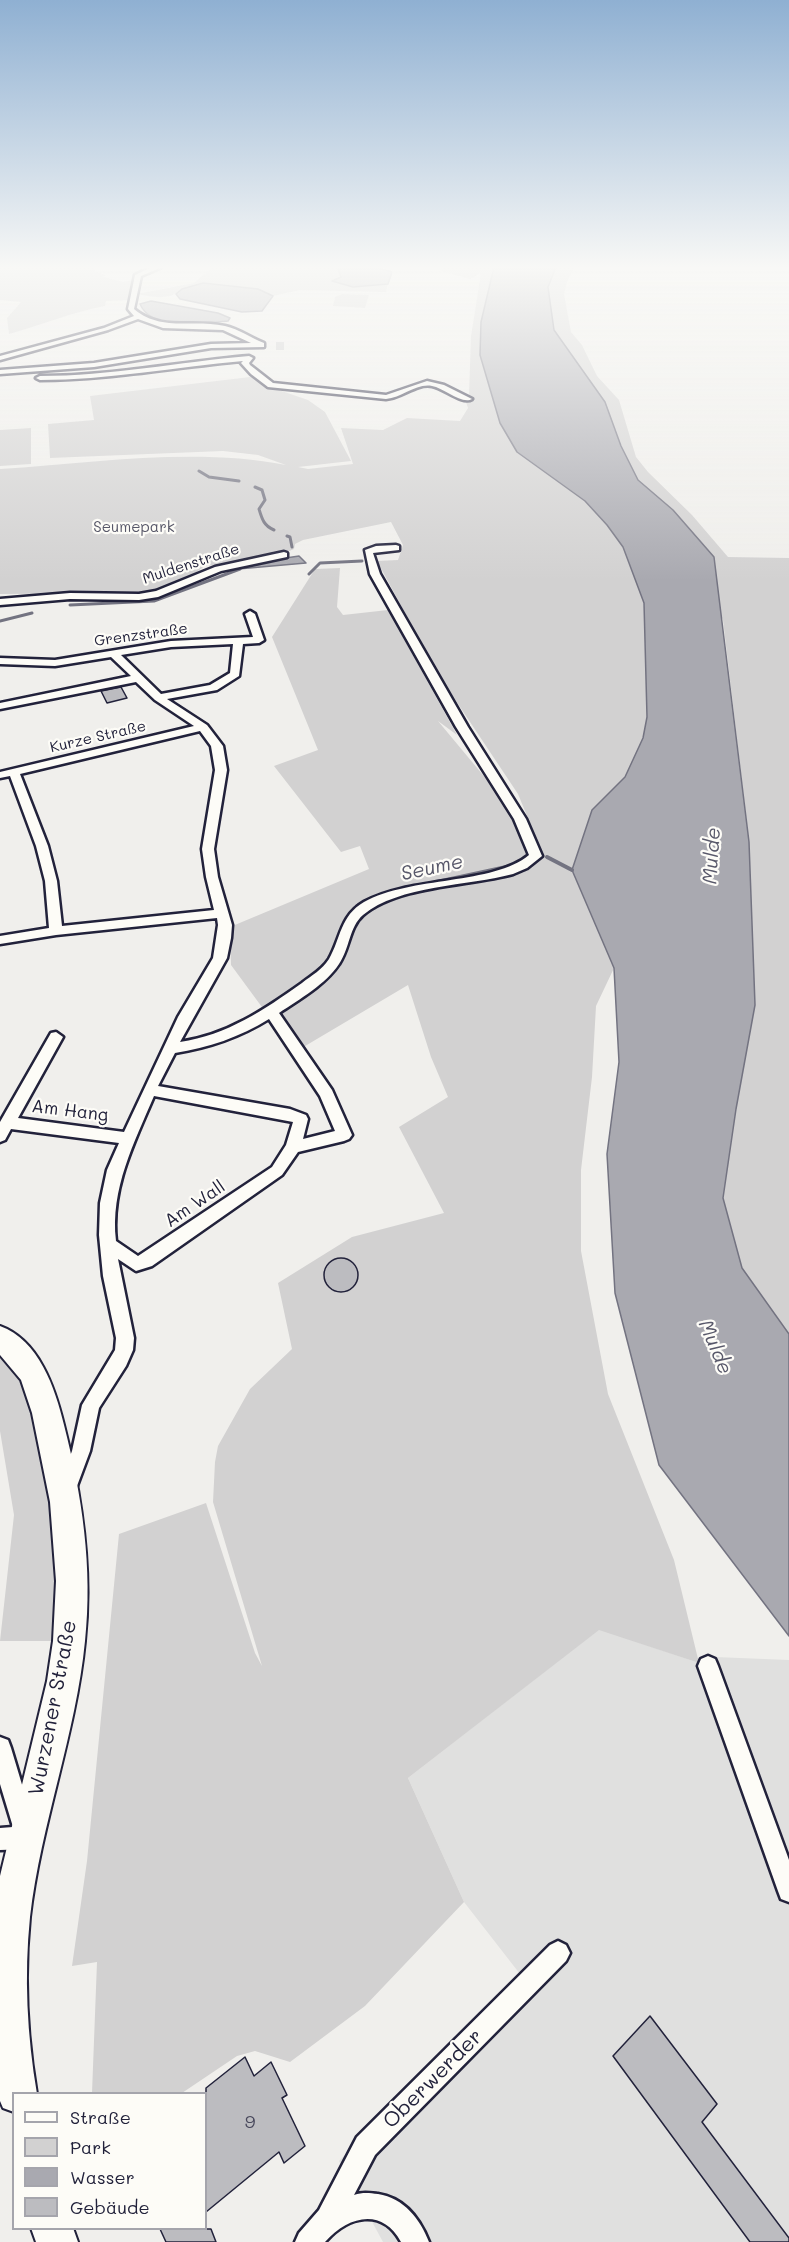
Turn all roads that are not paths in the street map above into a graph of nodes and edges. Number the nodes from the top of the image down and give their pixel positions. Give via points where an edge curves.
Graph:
1 (127, 372) edge
2 (253, 372) edge
3 (0, 381) edge
4 (468, 399) dead end
5 (396, 548) dead end
6 (284, 555) dead end
7 (0, 602) edge
8 (250, 614) dead end
9 (238, 640) junction
10 (114, 654) junction
11 (0, 661) edge
12 (138, 678) junction
13 (159, 698) junction
14 (0, 706) edge
15 (203, 727) junction
16 (14, 772) junction
17 (0, 776) edge
18 (222, 913) junction
19 (56, 931) junction
20 (0, 940) edge
21 (271, 1011) junction
22 (56, 1037) dead end
23 (170, 1048) junction
24 (149, 1090) junction
25 (4, 1130) edge
26 (127, 1138) junction
27 (293, 1147) junction
28 (108, 1246) junction
29 (0, 1338) edge
30 (65, 1493) junction
31 (708, 1666) dead end
32 (0, 1749) edge
33 (13, 1839) edge
34 (789, 1891) edge
35 (558, 1953) dead end
36 (17, 2092) edge
37 (328, 2219) junction
38 (308, 2242) edge
39 (416, 2242) edge

1 - 3 street via 82,378
2 - 4 street via 271,385 386,397 431,383
5 - 21 street via 368,552 375,574 520,819 536,856 516,870 414,890 365,907 345,928 330,968
6 - 7 street, Muldenstraße via 218,569 158,594
8 - 9 street, Grenzstraße via 259,640
9 - 10 street, Grenzstraße via 171,644
9 - 13 street via 235,674 220,685
10 - 11 street, Grenzstraße via 55,663
10 - 12 street
12 - 13 street
12 - 14 street
13 - 15 street
15 - 16 street, Kurze Straße
15 - 18 street via 221,757 208,849
16 - 17 street, Kurze Straße
16 - 19 street via 42,846 51,881
18 - 19 street
18 - 23 street via 224,938 220,958
19 - 20 street
21 - 23 street via 223,1038
21 - 27 street via 327,1094 344,1135
22 - 25 street, Am Hang
23 - 24 street
24 - 26 street
24 - 27 street, Am Wall via 301,1119
25 - 26 street, Am Hang
26 - 28 street via 108,1203
27 - 28 street, Am Wall via 277,1171 146,1261 136,1264
28 - 30 street via 124,1350 91,1405 81,1451
29 - 30 main road, Wurzener Straße via 26,1361 38,1386
30 - 33 main road, Wurzener Straße via 72,1602 65,1662 54,1721
31 - 34 street
32 - 33 street
33 - 36 main road, Wurzener Straße via 8,1971
35 - 37 street, Oberwerder via 366,2146
37 - 38 street, Oberwerder
37 - 39 street, Oberwerder via 362,2205 389,2209

